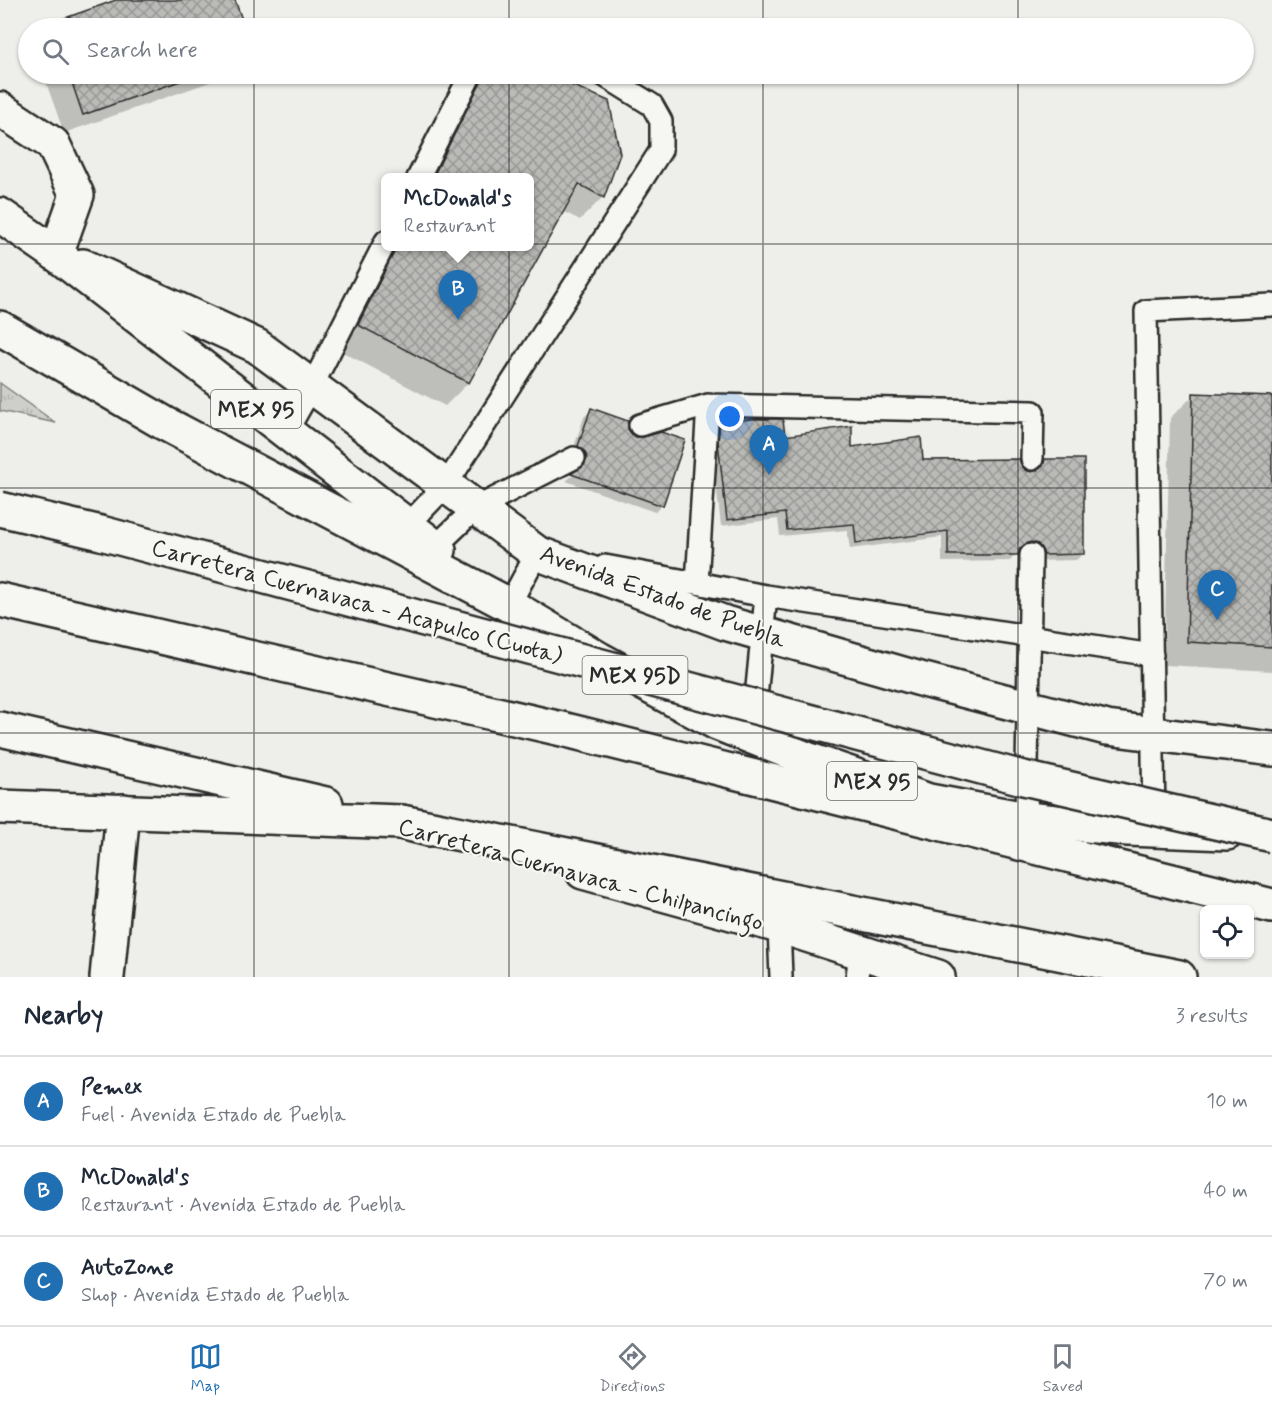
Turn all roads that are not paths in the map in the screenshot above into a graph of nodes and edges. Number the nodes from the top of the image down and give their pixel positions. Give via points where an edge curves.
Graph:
1 (466, 84) edge
2 (619, 84) edge
3 (0, 110) edge
4 (420, 173) edge
5 (0, 215) edge
6 (381, 251) edge
7 (56, 254) junction
8 (1272, 305) edge
9 (9, 337) edge
10 (312, 386) junction
11 (708, 405) junction
12 (640, 425) dead end
13 (286, 432) junction
14 (574, 458) dead end
15 (1032, 459) dead end
16 (446, 485) junction
17 (476, 508) junction
18 (0, 509) edge
19 (407, 525) junction
20 (435, 547) junction
21 (537, 553) junction
22 (1031, 555) dead end
23 (697, 583) junction
24 (766, 596) junction
25 (0, 600) edge
26 (509, 605) junction
27 (762, 634) junction
28 (1030, 636) junction
29 (1152, 655) junction
30 (1028, 706) junction
31 (0, 729) edge
32 (1154, 734) junction
33 (753, 737) junction
34 (1272, 749) edge
35 (0, 807) edge
36 (123, 812) junction
37 (1026, 819) junction
38 (401, 822) junction
39 (1154, 830) junction
40 (1272, 835) edge
41 (1272, 906) edge
42 (779, 926) junction
43 (858, 964) edge
44 (107, 977) edge
45 (781, 977) edge
46 (938, 977) edge
47 (1179, 977) edge

1 - 4 lane
2 - 16 lane via 652,105 662,121 661,150
3 - 7 main road via 53,144 77,195
5 - 7 main road, MEX 95
6 - 10 lane
7 - 10 main road, Avenida Estado de Puebla via 257,346
7 - 13 main road, MEX 95
8 - 29 lane via 1146,311
9 - 26 main road, MEX 95
10 - 13 lane
10 - 16 main road, Avenida Estado de Puebla
11 - 12 lane
11 - 15 lane via 1033,412
11 - 23 lane
13 - 19 main road, MEX 95
14 - 17 lane
16 - 17 main road, Avenida Estado de Puebla
16 - 19 lane
17 - 20 lane
17 - 21 main road, Avenida Estado de Puebla
18 - 40 main road, Carretera Cuernavaca - Acapulco (Cuota) / MEX 95D, bridge via 1019,777
19 - 20 main road, MEX 95
20 - 26 main road, MEX 95
21 - 23 lane
21 - 26 lane
21 - 27 main road, Avenida Estado de Puebla
22 - 28 lane
23 - 24 lane
24 - 27 lane
24 - 28 lane
25 - 41 main road via 566,730
26 - 33 main road, MEX 95 via 717,723
27 - 30 main road, Avenida Estado de Puebla
27 - 33 lane
28 - 29 lane
28 - 30 lane
29 - 32 lane
30 - 32 main road, Avenida Estado de Puebla via 1107,728
30 - 37 lane
31 - 38 main road
32 - 34 main road, Avenida Estado de Puebla
32 - 39 lane
33 - 37 main road, MEX 95 via 929,801
35 - 36 main road, Carretera Cuernavaca - Chilpancingo
36 - 38 main road, Carretera Cuernavaca - Chilpancingo
36 - 44 main road
37 - 39 main road, MEX 95
38 - 42 main road, Carretera Cuernavaca - Chilpancingo
38 - 47 main road
39 - 40 main road, MEX 95
42 - 43 main road, Carretera Cuernavaca - Chilpancingo
42 - 45 lane
43 - 46 main road, Carretera Cuernavaca - Chilpancingo

